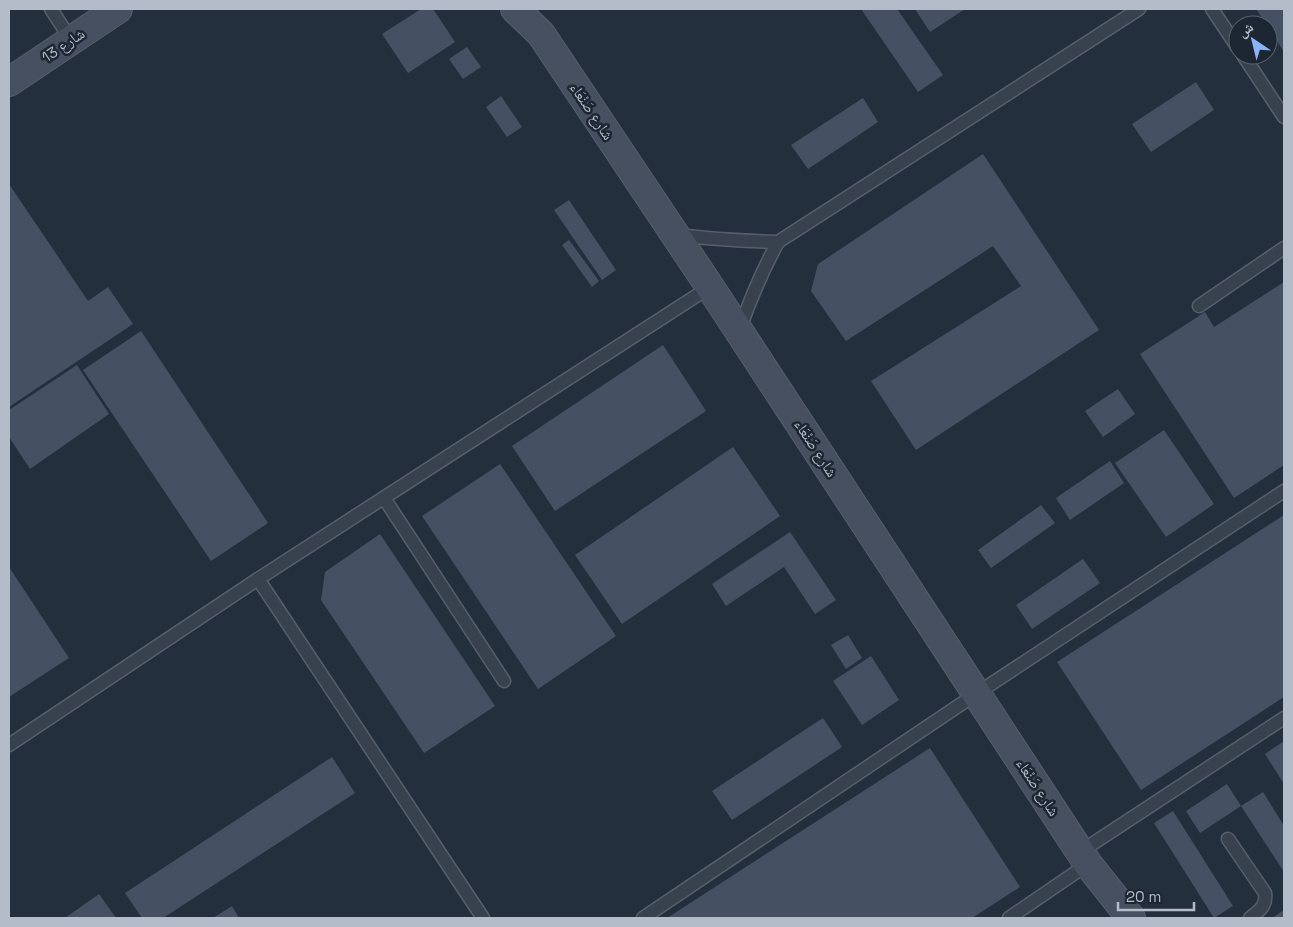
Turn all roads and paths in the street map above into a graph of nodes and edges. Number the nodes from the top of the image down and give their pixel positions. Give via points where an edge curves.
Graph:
1 (51, 9) edge
2 (118, 9) edge
3 (515, 9) edge
4 (1139, 9) edge
5 (1212, 9) edge
6 (536, 21) edge
7 (1228, 33) edge
8 (71, 40) junction
9 (1250, 65) edge
10 (9, 82) edge
11 (1284, 118) edge
12 (675, 234) junction
13 (778, 242) junction
14 (1284, 248) edge
15 (710, 287) junction
16 (1199, 306) dead end
17 (739, 332) junction
18 (1284, 491) edge
19 (384, 498) junction
20 (258, 579) junction
21 (504, 681) dead end
22 (976, 694) junction
23 (1284, 718) edge
24 (9, 746) edge
25 (1228, 839) dead end
26 (1084, 858) junction
27 (483, 918) edge
28 (643, 918) edge
29 (1009, 918) edge
30 (1116, 918) edge
31 (1131, 918) edge
32 (1250, 918) edge

1 - 8 lane
2 - 8 street, شارع 13
3 - 6 street, شارع صَنْعَاء
4 - 13 lane
5 - 7 lane
6 - 12 street, شارع صَنْعَاء
8 - 10 street, شارع 13
9 - 11 lane
12 - 13 lane
12 - 15 street, شارع صَنْعَاء
13 - 17 lane via 756,286
14 - 16 lane
15 - 17 street, شارع صَنْعَاء
15 - 19 lane
17 - 22 street, شارع صَنْعَاء
18 - 22 lane
19 - 20 lane
19 - 21 lane
20 - 24 lane
20 - 27 lane
22 - 26 street, شارع صَنْعَاء
22 - 28 lane
23 - 26 lane
25 - 32 lane via 1265,893 1265,904
26 - 29 lane
26 - 30 street, شارع صَنْعَاء
26 - 31 street, شارع صَنْعَاء

